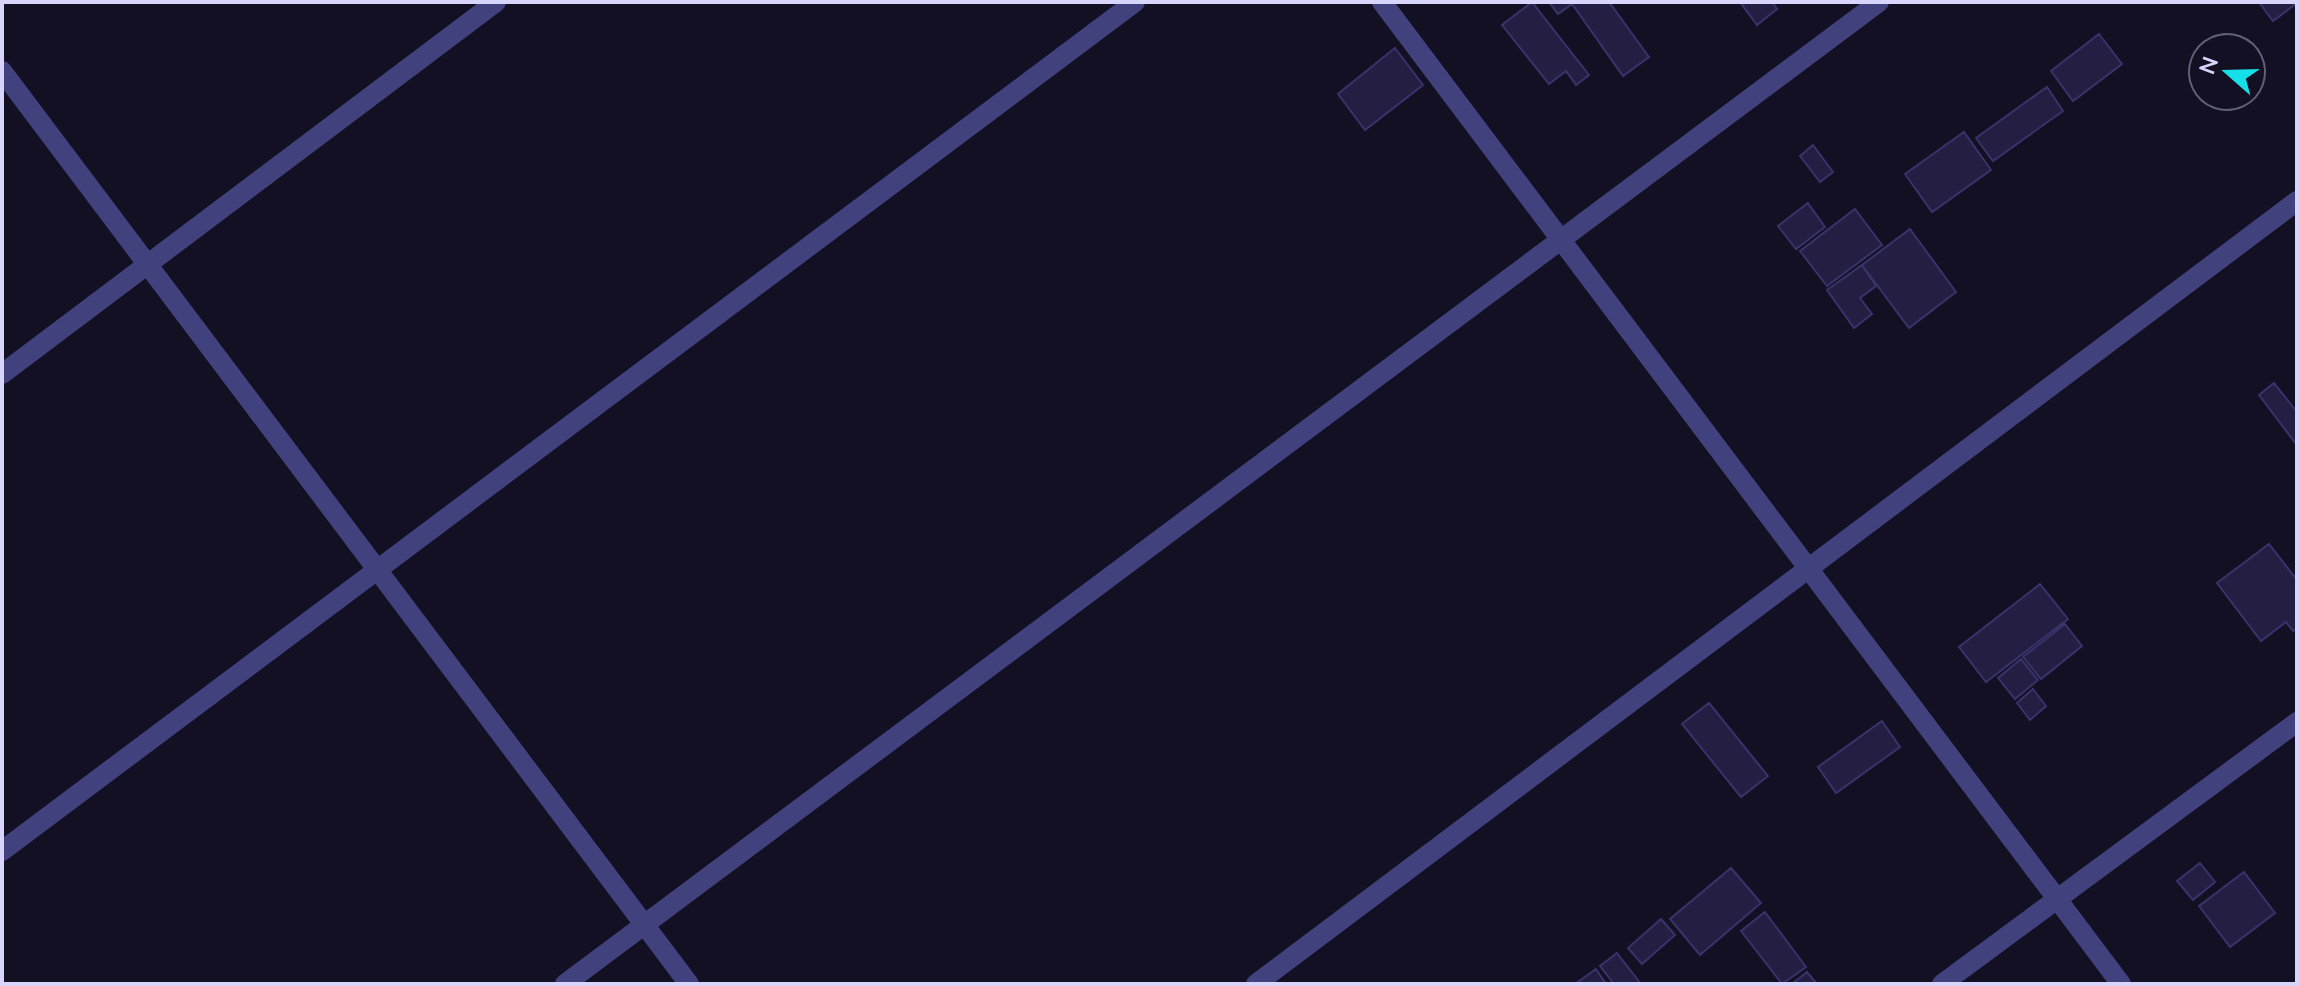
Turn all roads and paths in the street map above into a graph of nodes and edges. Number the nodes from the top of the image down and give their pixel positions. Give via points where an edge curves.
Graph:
1 (496, 2) edge
2 (1135, 2) edge
3 (1382, 2) edge
4 (1879, 2) edge
5 (2, 71) edge
6 (2297, 201) edge
7 (1561, 240) junction
8 (147, 264) junction
9 (2, 374) edge
10 (1809, 569) junction
11 (378, 570) junction
12 (2297, 722) edge
13 (2, 851) edge
14 (2058, 899) junction
15 (645, 925) junction
16 (565, 984) edge
17 (689, 984) edge
18 (1256, 984) edge
19 (1942, 984) edge
20 (2121, 984) edge

1 - 8 street
2 - 11 street
3 - 7 street
4 - 7 street
5 - 8 street
6 - 10 street
7 - 10 street
7 - 15 street
8 - 9 street
8 - 11 street
10 - 14 street
10 - 18 street
11 - 13 street
11 - 15 street
12 - 14 street
14 - 19 street
14 - 20 street
15 - 16 street
15 - 17 street

